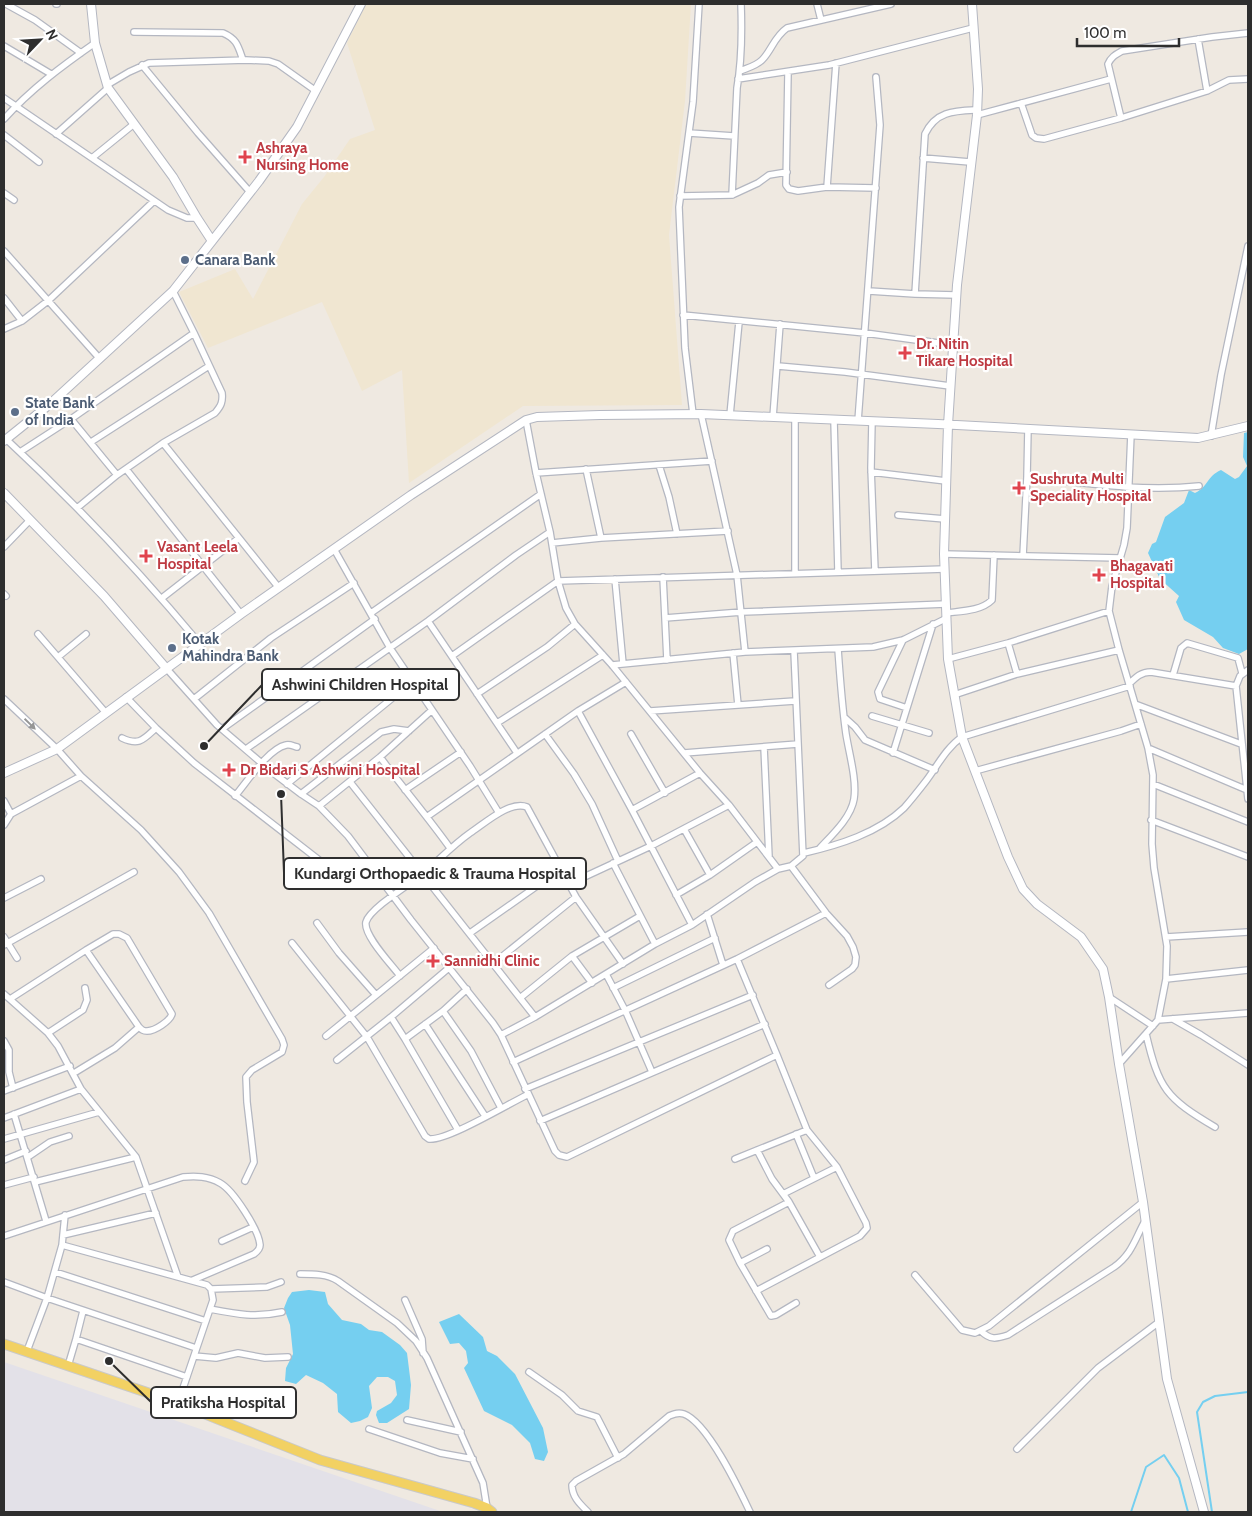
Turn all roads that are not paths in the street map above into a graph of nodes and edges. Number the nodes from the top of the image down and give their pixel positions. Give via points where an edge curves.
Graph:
1 (6, 4) edge
2 (91, 4) edge
3 (360, 4) edge
4 (699, 4) edge
5 (742, 4) edge
6 (818, 4) edge
7 (891, 4) edge
8 (972, 4) edge
9 (821, 20) junction
10 (973, 28) junction
11 (134, 32) dead end
12 (1248, 33) edge
13 (1198, 39) junction
14 (95, 44) junction
15 (4, 46) edge
16 (81, 53) junction
17 (243, 60) junction
18 (836, 63) junction
19 (142, 65) junction
20 (740, 71) junction
21 (788, 72) junction
22 (51, 74) junction
23 (876, 77) dead end
24 (738, 79) junction
25 (1111, 79) junction
26 (1248, 79) edge
27 (108, 87) junction
28 (316, 91) junction
29 (1207, 91) junction
30 (4, 98) edge
31 (1021, 103) junction
32 (16, 106) junction
33 (977, 112) junction
34 (1121, 118) junction
35 (4, 119) edge
36 (134, 124) junction
37 (56, 134) junction
38 (689, 134) junction
39 (4, 135) edge
40 (734, 136) junction
41 (92, 158) junction
42 (923, 158) junction
43 (39, 162) dead end
44 (970, 162) junction
45 (786, 172) junction
46 (828, 188) junction
47 (876, 188) junction
48 (250, 192) junction
49 (4, 193) edge
50 (732, 195) junction
51 (680, 196) junction
52 (14, 200) dead end
53 (154, 201) junction
54 (197, 218) junction
55 (212, 241) junction
56 (1248, 246) edge
57 (4, 251) edge
58 (1245, 275) edge
59 (173, 291) junction
60 (869, 291) junction
61 (915, 294) junction
62 (956, 295) junction
63 (4, 298) edge
64 (49, 300) junction
65 (683, 316) junction
66 (22, 321) junction
67 (739, 322) junction
68 (780, 324) junction
69 (4, 329) edge
70 (194, 333) junction
71 (865, 333) junction
72 (953, 345) junction
73 (100, 359) junction
74 (209, 366) junction
75 (778, 366) junction
76 (862, 375) junction
77 (950, 386) junction
78 (697, 414) junction
79 (730, 415) junction
80 (773, 417) junction
81 (795, 418) junction
82 (72, 419) junction
83 (526, 420) junction
84 (834, 420) junction
85 (858, 421) junction
86 (872, 421) junction
87 (948, 425) junction
88 (1248, 426) edge
89 (1028, 428) junction
90 (1131, 434) junction
91 (1211, 436) junction
92 (5, 440) edge
93 (91, 442) junction
94 (164, 443) junction
95 (20, 452) junction
96 (712, 461) junction
97 (659, 465) junction
98 (126, 469) junction
99 (586, 469) junction
100 (871, 472) junction
101 (536, 473) junction
102 (117, 475) junction
103 (1027, 477) junction
104 (946, 481) junction
105 (1199, 486) dead end
106 (1128, 487) junction
107 (4, 493) edge
108 (541, 494) junction
109 (77, 508) junction
110 (898, 515) dead end
111 (945, 519) junction
112 (30, 520) junction
113 (728, 531) junction
114 (550, 532) junction
115 (678, 534) junction
116 (239, 538) junction
117 (601, 538) junction
118 (552, 543) junction
119 (4, 547) edge
120 (334, 549) junction
121 (944, 554) junction
122 (994, 555) junction
123 (1023, 556) junction
124 (1120, 558) junction
125 (203, 566) junction
126 (945, 569) junction
127 (875, 571) junction
128 (838, 572) junction
129 (795, 573) junction
130 (738, 575) junction
131 (663, 577) junction
132 (614, 579) junction
133 (558, 581) junction
134 (354, 584) junction
135 (279, 588) junction
136 (162, 598) junction
137 (946, 604) junction
138 (1109, 611) junction
139 (742, 612) junction
140 (241, 614) junction
141 (947, 615) junction
142 (373, 616) junction
143 (665, 618) junction
144 (428, 621) junction
145 (575, 624) junction
146 (933, 624) junction
147 (38, 634) dead end
148 (86, 634) dead end
149 (903, 640) junction
150 (1008, 643) junction
151 (200, 644) junction
152 (390, 648) junction
153 (838, 649) junction
154 (1119, 650) junction
155 (794, 651) junction
156 (746, 652) junction
157 (733, 653) junction
158 (603, 655) junction
159 (452, 656) junction
160 (58, 657) junction
161 (948, 659) junction
162 (667, 660) junction
163 (623, 664) junction
164 (612, 665) junction
165 (166, 668) junction
166 (1245, 671) edge
167 (1017, 674) junction
168 (1173, 675) junction
169 (412, 682) junction
170 (626, 682) junction
171 (1129, 685) junction
172 (1236, 686) junction
173 (477, 694) junction
174 (954, 695) junction
175 (126, 697) junction
176 (4, 699) edge
177 (194, 699) junction
178 (795, 701) junction
179 (1136, 704) junction
180 (738, 705) junction
181 (907, 708) junction
182 (432, 710) junction
183 (578, 711) junction
184 (650, 711) junction
185 (106, 713) junction
186 (872, 716) dead end
187 (844, 717) junction
188 (497, 723) junction
189 (1141, 724) junction
190 (902, 726) junction
191 (156, 728) junction
192 (222, 729) junction
193 (409, 730) junction
194 (929, 733) dead end
195 (546, 734) junction
196 (631, 734) dead end
197 (962, 737) junction
198 (122, 738) dead end
199 (798, 744) junction
200 (1242, 744) junction
201 (764, 747) junction
202 (297, 748) dead end
203 (1148, 748) junction
204 (57, 749) junction
205 (246, 750) junction
206 (461, 752) junction
207 (517, 753) junction
208 (684, 753) junction
209 (893, 753) junction
210 (380, 757) junction
211 (262, 764) junction
212 (935, 770) junction
213 (975, 771) junction
214 (4, 773) edge
215 (700, 773) junction
216 (81, 776) junction
217 (479, 781) junction
218 (350, 782) junction
219 (288, 784) junction
220 (1153, 784) junction
221 (405, 790) junction
222 (1247, 790) edge
223 (665, 792) junction
224 (301, 794) junction
225 (235, 796) junction
226 (1248, 799) edge
227 (4, 801) edge
228 (729, 805) junction
229 (319, 806) junction
230 (632, 810) junction
231 (498, 813) junction
232 (12, 814) junction
233 (428, 816) junction
234 (1151, 820) junction
235 (1248, 822) edge
236 (4, 825) edge
237 (684, 829) junction
238 (757, 842) junction
239 (651, 846) junction
240 (450, 848) junction
241 (819, 850) junction
242 (804, 853) junction
243 (1248, 857) edge
244 (769, 858) junction
245 (366, 860) junction
246 (616, 862) junction
247 (791, 866) junction
248 (561, 869) junction
249 (778, 869) junction
250 (134, 872) dead end
251 (423, 873) junction
252 (710, 875) junction
253 (40, 879) dead end
254 (569, 884) junction
255 (676, 895) junction
256 (393, 896) junction
257 (576, 897) junction
258 (4, 898) edge
259 (826, 913) junction
260 (707, 914) junction
261 (640, 916) junction
262 (317, 923) dead end
263 (692, 925) junction
264 (470, 932) junction
265 (1248, 932) edge
266 (603, 936) junction
267 (1166, 937) junction
268 (715, 938) junction
269 (5, 942) edge
270 (292, 943) dead end
271 (655, 944) junction
272 (434, 948) junction
273 (86, 950) junction
274 (572, 956) junction
275 (17, 958) dead end
276 (736, 958) junction
277 (494, 963) junction
278 (623, 964) junction
279 (723, 965) junction
280 (450, 967) junction
281 (1248, 970) edge
282 (606, 974) junction
283 (400, 976) junction
284 (1166, 979) junction
285 (592, 984) junction
286 (828, 985) dead end
287 (85, 988) dead end
288 (613, 988) junction
289 (467, 989) junction
290 (4, 994) edge
291 (376, 995) junction
292 (753, 995) junction
293 (1109, 997) junction
294 (520, 998) junction
295 (10, 999) junction
296 (625, 1010) junction
297 (442, 1011) junction
298 (1248, 1013) edge
299 (350, 1016) junction
300 (391, 1017) junction
301 (535, 1017) junction
302 (1158, 1020) junction
303 (1173, 1020) junction
304 (425, 1024) junction
305 (765, 1024) junction
306 (1153, 1026) junction
307 (139, 1027) junction
308 (48, 1033) junction
309 (1146, 1034) junction
310 (501, 1035) junction
311 (326, 1036) dead end
312 (367, 1037) junction
313 (405, 1039) junction
314 (4, 1041) edge
315 (639, 1042) junction
316 (777, 1055) junction
317 (337, 1060) dead end
318 (513, 1062) junction
319 (1119, 1064) junction
320 (1248, 1065) edge
321 (70, 1066) junction
322 (74, 1072) junction
323 (652, 1072) junction
324 (13, 1088) junction
325 (81, 1089) junction
326 (4, 1091) edge
327 (526, 1092) junction
328 (501, 1108) junction
329 (99, 1112) junction
330 (14, 1114) junction
331 (485, 1116) junction
332 (4, 1118) edge
333 (540, 1121) junction
334 (1215, 1127) dead end
335 (458, 1130) junction
336 (807, 1130) junction
337 (21, 1134) junction
338 (796, 1134) junction
339 (69, 1136) dead end
340 (4, 1139) edge
341 (758, 1150) junction
342 (27, 1154) junction
343 (136, 1157) junction
344 (735, 1159) dead end
345 (4, 1160) edge
346 (837, 1167) junction
347 (814, 1178) junction
348 (35, 1180) junction
349 (245, 1181) dead end
350 (4, 1185) edge
351 (147, 1189) junction
352 (783, 1194) junction
353 (789, 1202) junction
354 (1143, 1202) junction
355 (156, 1214) junction
356 (65, 1215) junction
357 (46, 1221) junction
358 (1145, 1221) junction
359 (253, 1227) junction
360 (63, 1235) junction
361 (4, 1236) edge
362 (222, 1242) dead end
363 (62, 1245) junction
364 (767, 1249) dead end
365 (820, 1257) junction
366 (740, 1263) junction
367 (55, 1272) junction
368 (300, 1274) dead end
369 (915, 1275) dead end
370 (178, 1277) junction
371 (192, 1280) junction
372 (4, 1282) edge
373 (281, 1282) dead end
374 (211, 1289) junction
375 (756, 1291) junction
376 (47, 1298) junction
377 (405, 1300) dead end
378 (796, 1303) dead end
379 (210, 1309) junction
380 (84, 1311) junction
381 (282, 1312) dead end
382 (206, 1321) junction
383 (1159, 1322) junction
384 (981, 1331) junction
385 (76, 1339) junction
386 (4, 1344) edge
387 (196, 1348) junction
388 (27, 1351) junction
389 (424, 1352) junction
390 (194, 1356) junction
391 (288, 1357) dead end
392 (68, 1366) junction
393 (529, 1372) dead end
394 (187, 1377) junction
395 (178, 1403) junction
396 (407, 1420) dead end
397 (369, 1429) dead end
398 (461, 1432) junction
399 (1017, 1449) dead end
400 (618, 1458) junction
401 (473, 1459) junction
402 (489, 1510) edge
403 (588, 1512) edge
404 (750, 1512) edge
405 (1204, 1512) edge

1 - 16 street via 36,20
2 - 14 street
3 - 28 street
4 - 38 street
5 - 20 street
6 - 9 street
7 - 9 street
8 - 10 street
9 - 20 street via 787,28 780,33 762,61
10 - 18 street
10 - 33 street
11 - 17 street via 223,33 235,40
12 - 13 street
13 - 25 street via 1122,51 1110,58
13 - 29 street
14 - 16 street
14 - 27 street
15 - 22 street
16 - 22 street
17 - 19 street
17 - 28 street via 278,64
18 - 21 street
18 - 46 street
19 - 27 street
19 - 48 street
20 - 24 street
21 - 24 street
21 - 45 street
22 - 32 street
23 - 47 street via 880,108
24 - 40 street
25 - 31 street
25 - 34 street
26 - 29 street via 1229,80
27 - 36 street
27 - 37 street
28 - 48 street via 297,127
29 - 34 street
30 - 32 street
31 - 33 street
31 - 34 street via 1036,138 1044,139
32 - 35 street
32 - 37 street
33 - 42 street via 953,112 934,120 925,134
33 - 44 street
36 - 41 street
36 - 54 street via 173,177
37 - 41 street
38 - 40 street
38 - 51 street
39 - 43 street
40 - 50 street
41 - 53 street
42 - 44 street
42 - 61 street
44 - 62 street
45 - 46 street via 786,185 794,190
45 - 50 street via 774,173
46 - 47 street
47 - 60 street
48 - 55 street
49 - 52 street
50 - 51 street
51 - 65 street
53 - 54 street via 187,218
53 - 64 street
54 - 55 street
55 - 59 street
56 - 58 street
57 - 64 street
58 - 91 street
59 - 70 street
59 - 73 street
60 - 61 street
60 - 71 street
61 - 62 street
62 - 72 street
63 - 66 street
64 - 66 street
64 - 73 street
65 - 67 street
65 - 78 street
66 - 69 street
67 - 68 street
67 - 79 street
68 - 71 street
68 - 75 street
70 - 74 street
70 - 82 street
71 - 72 street
71 - 76 street
72 - 77 street
73 - 92 street
74 - 93 street
74 - 94 street via 222,393 220,407
75 - 76 street
75 - 80 street
76 - 77 street
76 - 85 street
77 - 87 street
78 - 79 street
78 - 83 street via 600,414
78 - 96 street
79 - 80 street
80 - 81 street
81 - 84 street
81 - 129 street
82 - 93 street
82 - 95 street
83 - 101 street
83 - 120 street
84 - 85 street
84 - 128 street
85 - 86 street
86 - 87 street
86 - 100 street
87 - 89 street
87 - 104 street
88 - 91 street
89 - 90 street
89 - 103 street
90 - 91 street
90 - 106 street
92 - 95 street
93 - 102 street
94 - 98 street
94 - 116 street
95 - 109 street
96 - 97 street
96 - 113 street
97 - 99 street
97 - 115 street
98 - 102 street
98 - 125 street
99 - 101 street
99 - 117 street
100 - 104 street
100 - 127 street
101 - 108 street
102 - 109 street
103 - 106 street
103 - 123 street
104 - 111 street
105 - 106 street
106 - 124 street via 1127,528
107 - 112 street
108 - 114 street
108 - 142 street
109 - 136 street
110 - 111 street
111 - 121 street
112 - 119 street
112 - 165 street via 104,596
113 - 115 street
113 - 130 street
114 - 118 street
114 - 144 street
115 - 117 street
116 - 125 street
116 - 135 street
117 - 118 street
118 - 133 street
120 - 134 street
120 - 135 street
121 - 122 street
121 - 126 street
122 - 123 street
122 - 141 street via 992,600 979,608
123 - 124 street
124 - 138 street
125 - 136 street
125 - 140 street
126 - 127 street
126 - 137 street
127 - 128 street
128 - 129 street
129 - 130 street
130 - 131 street
130 - 139 street
131 - 132 street
131 - 143 street
132 - 133 street
132 - 163 street
133 - 145 street
133 - 159 street
134 - 142 street
134 - 177 street via 271,638
135 - 140 street
136 - 151 street
137 - 139 street
137 - 141 street
138 - 150 street
138 - 154 street
139 - 143 street
139 - 156 street
140 - 151 street
141 - 146 street
141 - 161 street
142 - 152 street
142 - 192 street
143 - 162 street
144 - 152 street
144 - 159 street
145 - 158 street
145 - 173 street
146 - 149 street
146 - 181 street
147 - 160 street
148 - 160 street
149 - 153 street via 873,647
149 - 181 street via 878,692 880,699
150 - 161 street
150 - 167 street
151 - 165 street
152 - 169 street
152 - 205 street
153 - 155 street
153 - 187 street
154 - 167 street
154 - 171 street
155 - 156 street
155 - 178 street
156 - 157 street
157 - 162 street
157 - 180 street
158 - 164 street
158 - 188 street
159 - 173 street
160 - 185 street
161 - 174 street
162 - 163 street
163 - 164 street
164 - 170 street
165 - 175 street
165 - 177 street
166 - 168 street via 1238,658 1187,643 1181,648
166 - 172 street
167 - 174 street
168 - 171 street via 1144,672
168 - 172 street
169 - 182 street
169 - 219 street
170 - 183 street
170 - 184 street
171 - 179 street
171 - 197 street
172 - 200 street
173 - 188 street
174 - 197 street
175 - 185 street
175 - 191 street
176 -> 204 street
177 - 192 street
178 - 180 street
178 - 199 street
179 - 189 street
179 - 200 street
180 - 184 street
181 - 190 street
182 - 193 street
182 - 206 street
183 - 195 street
183 - 230 street
184 - 208 street
185 - 204 street
186 - 190 street
187 - 209 street via 865,740
187 - 241 street via 854,800 839,827
188 - 207 street
189 - 203 street
189 - 213 street
190 - 194 street
190 - 209 street
191 - 198 street via 136,742
191 - 225 street
192 - 205 street
193 - 210 street
193 - 224 street via 381,732
195 - 207 street
195 - 246 street via 592,804
196 - 223 street
197 - 212 street via 947,750
197 - 213 street
199 - 201 street
199 - 242 street
200 - 222 street
201 - 208 street
201 - 244 street
202 - 211 street via 290,745 281,747
203 - 220 street
203 - 222 street
204 - 214 street
204 - 216 street
205 - 211 street
206 - 217 street
206 - 221 street
207 - 217 street
208 - 215 street
209 - 212 street
210 - 218 street
210 - 221 street
211 - 219 street
211 - 225 street
212 - 241 street via 890,820 876,829
213 - 293 street via 1023,889 1037,904 1081,937 1103,969
215 - 223 street
215 - 228 street
216 - 232 street
216 - 349 street via 141,830 179,872 208,913 284,1045 282,1052 246,1077 254,1162
217 - 231 street
217 - 233 street
218 - 229 street
218 - 251 street
219 - 224 street
220 - 234 street
220 - 235 street
221 - 233 street
222 - 226 street
223 - 230 street
224 - 229 street
225 - 245 street via 336,871 345,871
227 - 232 street
228 - 237 street
228 - 238 street
229 - 245 street
230 - 239 street
231 - 240 street
231 - 248 street via 517,806 527,807
232 - 236 street
233 - 240 street
234 - 243 street
234 - 267 street via 1154,868
237 - 239 street
237 - 252 street
238 - 244 street
238 - 252 street
239 - 246 street
239 - 255 street
240 - 251 street
241 - 242 street
242 - 247 street
244 - 249 street
245 - 256 street
246 - 254 street
246 - 261 street
247 - 249 street
247 - 259 street
248 - 254 street
248 - 264 street
249 - 260 street
250 - 269 street
251 - 256 street
251 - 264 street
252 - 255 street
253 - 258 street
254 - 257 street
255 - 263 street
256 - 272 street
256 - 283 street via 370,916 366,929
257 - 266 street
257 - 277 street
259 - 276 street
259 - 286 street via 847,936 856,957 852,969
260 - 263 street
260 - 268 street
261 - 266 street
261 - 271 street
262 - 291 street
263 - 271 street
264 - 277 street
265 - 267 street
266 - 274 street
266 - 278 street
267 - 284 street
268 - 279 street
268 - 288 street
269 - 275 street
270 - 299 street
271 - 278 street
272 - 280 street
272 - 283 street
273 - 295 street
273 - 307 street
273 - 307 street via 113,934 127,938 172,1014 169,1020 150,1031
274 - 285 street
274 - 294 street
276 - 279 street
276 - 292 street
277 - 294 street
278 - 282 street
279 - 296 street
280 - 289 street
280 - 300 street
281 - 284 street
282 - 285 street
282 - 288 street
283 - 291 street
284 - 302 street
285 - 301 street
287 - 308 street via 87,1000 83,1010
288 - 296 street
289 - 297 street
289 - 310 street
290 - 295 street
291 - 299 street
292 - 305 street
292 - 315 street
293 - 306 street
293 - 319 street
294 - 301 street
295 - 308 street
296 - 315 street
296 - 318 street
297 - 304 street
297 - 328 street via 471,1051
298 - 303 street
299 - 311 street
299 - 312 street
300 - 312 street
300 - 313 street
301 - 310 street
302 - 303 street
302 - 306 street
303 - 320 street
304 - 313 street
304 - 331 street
305 - 316 street
305 - 323 street
306 - 309 street
307 - 322 street via 115,1048
308 - 321 street
309 - 319 street
309 - 334 street via 1157,1075 1167,1091 1186,1110
310 - 318 street
312 - 317 street
312 - 335 street via 425,1136 429,1140 439,1139
313 - 335 street
314 - 324 street via 9,1050 8,1072
315 - 323 street
315 - 327 street
316 - 333 street via 568,1157 555,1151
316 - 336 street
318 - 327 street
319 - 354 street
321 - 322 street
321 - 324 street
322 - 325 street
323 - 333 street
324 - 326 street
325 - 329 street
325 - 330 street
327 - 328 street
327 - 333 street
328 - 331 street
329 - 337 street
329 - 343 street
330 - 332 street
330 - 337 street
331 - 335 street
336 - 338 street
336 - 346 street
337 - 340 street
337 - 342 street
338 - 341 street
338 - 347 street
339 - 342 street
341 - 344 street
341 - 352 street
342 - 345 street
342 - 348 street
343 - 348 street
343 - 351 street
346 - 347 street
346 - 365 street via 866,1228 860,1236
347 - 352 street
348 - 350 street
348 - 357 street
351 - 355 street
351 - 356 street
351 - 359 street via 183,1177 196,1176 219,1182 235,1196
352 - 353 street
353 - 365 street
353 - 366 street via 733,1231 729,1240
354 - 358 street
354 - 384 street
355 - 360 street
355 - 370 street
356 - 357 street
356 - 360 street
357 - 361 street
358 - 383 street
358 - 384 street via 1125,1260 1008,1335 992,1339
359 - 362 street
359 - 371 street via 260,1245 254,1254
360 - 363 street
363 - 367 street
363 - 370 street
364 - 366 street
365 - 375 street
366 - 375 street
367 - 376 street
367 - 382 street
368 - 389 street via 332,1277 397,1323
369 - 384 street via 962,1330 975,1334
370 - 371 street
371 - 374 street
372 - 376 street
373 - 374 street via 267,1287
374 - 379 street
375 - 378 street via 771,1316
376 - 380 street
376 - 388 street
377 - 389 street via 422,1339
379 - 381 street via 250,1316
379 - 382 street
380 - 385 street
380 - 387 street
382 - 387 street
383 - 399 street via 1098,1368
383 - 405 street via 1171,1397
385 - 392 street
385 - 394 street
386 - 388 main road
387 - 390 street
388 - 392 main road
389 - 398 street
390 - 391 street via 216,1358 238,1353 265,1358
390 - 394 street
392 - 395 main road
393 - 400 street via 562,1395 578,1411 596,1417
394 - 395 street
395 - 402 main road via 320,1460 474,1502
396 - 398 street
397 - 401 street via 440,1453
398 - 401 street
400 - 403 street via 572,1485 574,1496
400 - 404 street via 669,1416 684,1414 701,1428 726,1465
401 - 402 street

